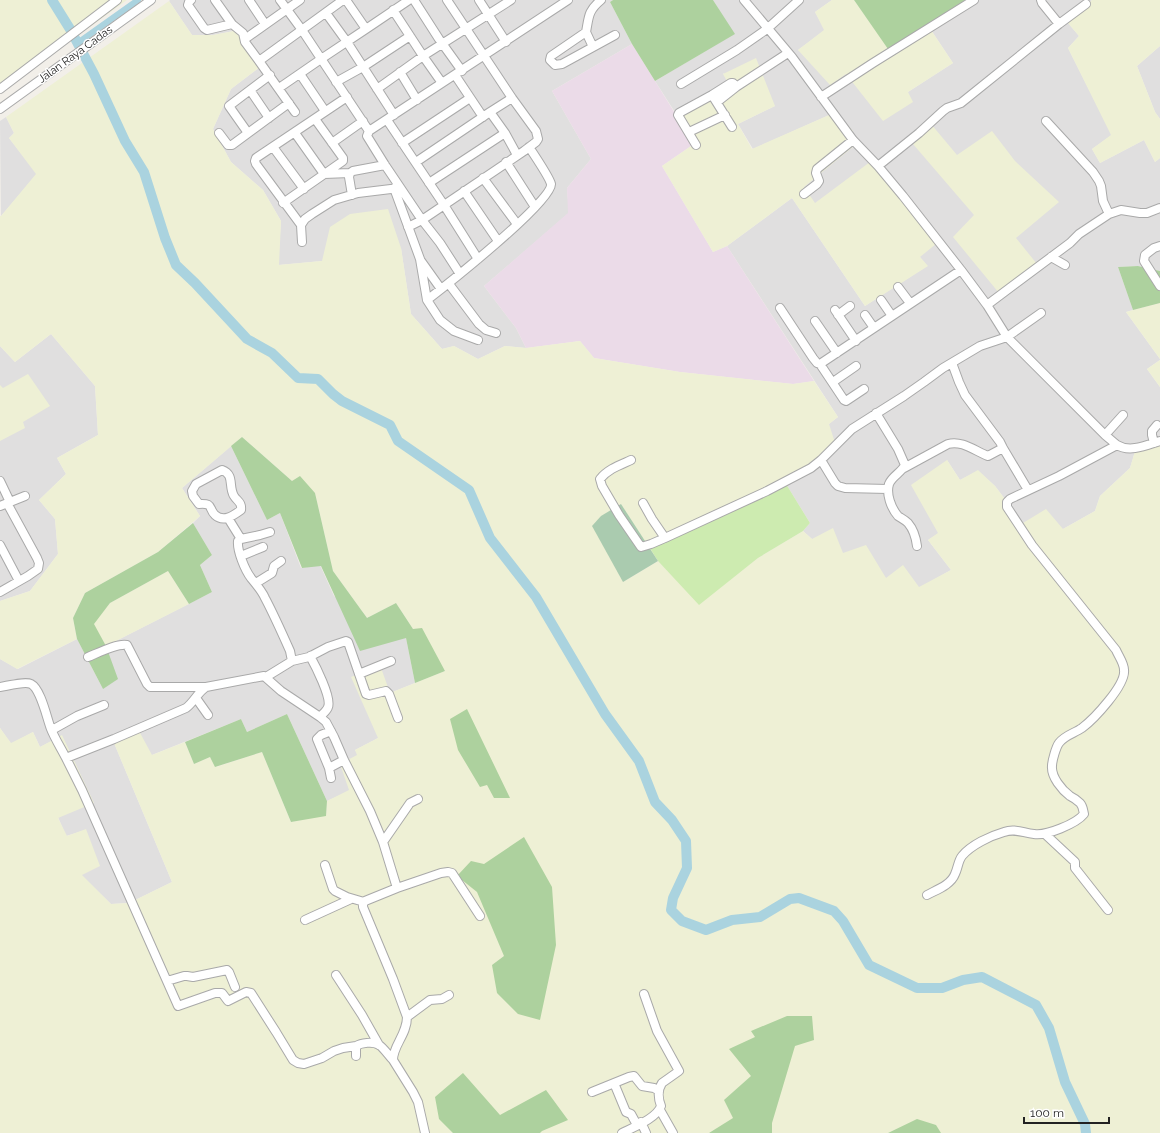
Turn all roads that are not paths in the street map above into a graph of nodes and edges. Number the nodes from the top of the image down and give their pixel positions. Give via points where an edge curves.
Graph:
1 (117, 0) edge
2 (151, 0) edge
3 (192, 0) edge
4 (215, 0) edge
5 (249, 0) edge
6 (280, 0) edge
7 (283, 0) edge
8 (300, 0) edge
9 (344, 0) edge
10 (409, 0) edge
11 (414, 0) edge
12 (447, 0) edge
13 (479, 0) edge
14 (511, 0) edge
15 (568, 0) edge
16 (601, 0) edge
17 (744, 0) edge
18 (799, 0) edge
19 (974, 0) edge
20 (1041, 0) edge
21 (1086, 4) dead end
22 (288, 9) junction
23 (393, 10) junction
24 (326, 13) junction
25 (488, 15) junction
26 (232, 24) junction
27 (266, 24) junction
28 (1059, 24) junction
29 (303, 29) junction
30 (366, 29) junction
31 (466, 29) junction
32 (767, 29) junction
33 (586, 32) junction
34 (615, 35) dead end
35 (410, 36) junction
36 (245, 39) junction
37 (347, 42) junction
38 (506, 42) junction
39 (443, 44) junction
40 (593, 47) junction
41 (788, 53) junction
42 (424, 56) junction
43 (484, 56) junction
44 (322, 58) junction
45 (259, 61) junction
46 (363, 67) junction
47 (400, 72) junction
48 (458, 73) junction
49 (300, 74) junction
50 (270, 75) junction
51 (338, 80) junction
52 (442, 83) junction
53 (681, 84) dead end
54 (279, 88) junction
55 (0, 89) edge
56 (377, 89) junction
57 (250, 90) junction
58 (347, 97) junction
59 (821, 97) junction
60 (470, 98) junction
61 (512, 98) junction
62 (714, 98) junction
63 (417, 100) junction
64 (289, 103) junction
65 (0, 109) edge
66 (325, 111) junction
67 (295, 112) dead end
68 (486, 114) junction
69 (725, 115) junction
70 (269, 118) junction
71 (391, 118) junction
72 (315, 119) junction
73 (362, 121) junction
74 (1046, 121) dead end
75 (732, 127) dead end
76 (371, 130) junction
77 (689, 132) junction
78 (219, 133) dead end
79 (248, 133) junction
80 (295, 133) junction
81 (505, 133) junction
82 (854, 140) junction
83 (332, 143) junction
84 (402, 143) junction
85 (696, 145) dead end
86 (273, 147) junction
87 (529, 147) junction
88 (517, 155) junction
89 (416, 162) junction
90 (506, 162) junction
91 (386, 165) junction
92 (878, 166) junction
93 (350, 173) junction
94 (324, 174) junction
95 (484, 178) junction
96 (429, 183) junction
97 (304, 188) junction
98 (398, 188) junction
99 (464, 191) junction
100 (804, 194) dead end
101 (352, 195) junction
102 (284, 203) junction
103 (444, 204) junction
104 (535, 207) junction
105 (1160, 208) edge
106 (1109, 214) junction
107 (422, 220) junction
108 (517, 224) junction
109 (301, 225) junction
110 (408, 227) junction
111 (498, 241) junction
112 (302, 242) dead end
113 (1160, 246) edge
114 (1051, 257) junction
115 (420, 259) junction
116 (478, 259) junction
117 (1065, 266) dead end
118 (961, 270) junction
119 (460, 274) junction
120 (448, 284) junction
121 (1160, 286) edge
122 (898, 287) dead end
123 (441, 290) junction
124 (426, 300) junction
125 (881, 300) dead end
126 (910, 303) junction
127 (850, 306) dead end
128 (987, 306) junction
129 (780, 308) dead end
130 (1041, 313) dead end
131 (865, 315) dead end
132 (892, 316) junction
133 (815, 321) dead end
134 (874, 328) junction
135 (496, 333) dead end
136 (1007, 338) junction
137 (478, 340) dead end
138 (856, 341) junction
139 (837, 353) junction
140 (952, 363) junction
141 (820, 364) junction
142 (856, 366) dead end
143 (833, 382) junction
144 (864, 389) dead end
145 (876, 413) junction
146 (1123, 415) dead end
147 (1157, 425) dead end
148 (1105, 434) junction
149 (1157, 442) edge
150 (1117, 445) junction
151 (1003, 448) junction
152 (631, 460) dead end
153 (821, 460) junction
154 (904, 468) junction
155 (0, 481) edge
156 (888, 489) junction
157 (1028, 490) junction
158 (24, 496) dead end
159 (643, 503) dead end
160 (6, 504) edge
161 (228, 518) junction
162 (270, 532) dead end
163 (241, 538) junction
164 (665, 538) junction
165 (0, 545) edge
166 (917, 546) dead end
167 (263, 548) dead end
168 (241, 556) junction
169 (281, 561) dead end
170 (19, 581) junction
171 (256, 583) junction
172 (0, 592) edge
173 (310, 656) junction
174 (88, 657) dead end
175 (292, 661) junction
176 (391, 661) dead end
177 (359, 674) junction
178 (266, 677) junction
179 (0, 687) edge
180 (206, 687) junction
181 (196, 698) junction
182 (104, 706) dead end
183 (208, 715) dead end
184 (320, 717) junction
185 (398, 718) dead end
186 (52, 730) junction
187 (331, 731) junction
188 (66, 758) junction
189 (344, 760) junction
190 (329, 768) junction
191 (331, 778) dead end
192 (418, 799) dead end
193 (1045, 834) junction
194 (382, 842) junction
195 (325, 865) dead end
196 (397, 888) junction
197 (926, 895) dead end
198 (351, 899) junction
199 (364, 902) junction
200 (1108, 910) dead end
201 (480, 916) dead end
202 (305, 920) dead end
203 (336, 975) dead end
204 (167, 981) junction
205 (235, 987) dead end
206 (644, 994) dead end
207 (449, 995) dead end
208 (407, 1017) junction
209 (379, 1044) junction
210 (356, 1046) junction
211 (356, 1056) dead end
212 (393, 1060) junction
213 (614, 1083) junction
214 (658, 1091) junction
215 (592, 1092) dead end
216 (660, 1110) junction
217 (639, 1124) junction
218 (425, 1133) edge
219 (622, 1133) edge
220 (646, 1133) edge
221 (674, 1133) edge

1 - 55 street
2 - 65 street, Jalan Raya Cadas
3 - 26 street via 188,5 207,30
4 - 26 street
5 - 27 street
6 - 22 street
7 - 22 street
8 - 22 street
9 - 24 street
9 - 30 street
10 - 23 street
11 - 39 street
12 - 31 street
13 - 25 street
14 - 25 street
15 - 38 street
16 - 33 street via 589,13
17 - 32 street
18 - 32 street
19 - 59 street
20 - 28 street
21 - 28 street
22 - 27 street
22 - 29 street
23 - 30 street
23 - 35 street
24 - 29 street
24 - 37 street
25 - 31 street
25 - 38 street
26 - 36 street via 243,33
27 - 36 street
28 - 92 street via 961,103 943,111
29 - 44 street
29 - 45 street
30 - 37 street
31 - 39 street
31 - 43 street
32 - 41 street
32 - 53 street
33 - 40 street
33 - 40 street via 551,56 550,60 555,65 562,64
34 - 40 street
35 - 42 street
35 - 46 street
36 - 45 street
37 - 44 street
37 - 46 street
38 - 43 street
39 - 42 street
39 - 48 street
41 - 59 street
41 - 62 street via 736,87
42 - 47 street
42 - 52 street
43 - 48 street
43 - 61 street
44 - 49 street
44 - 51 street
45 - 50 street
46 - 51 street
46 - 56 street
47 - 56 street
47 - 63 street
48 - 52 street
48 - 60 street
49 - 54 street
49 - 66 street
50 - 54 street
50 - 57 street
51 - 58 street
51 - 76 street
52 - 63 street
54 - 64 street
56 - 71 street
57 - 70 street
57 - 79 street via 229,106
58 - 66 street
58 - 73 street
59 - 82 street
60 - 68 street
60 - 84 street
61 - 68 street
61 - 87 street via 536,131 538,139
62 - 69 street
62 - 77 street via 679,114
63 - 71 street
64 - 67 street
64 - 70 street
66 - 72 street
68 - 81 street
68 - 89 street
69 - 75 street
69 - 77 street
70 - 79 street
71 - 76 street
71 - 84 street
72 - 80 street
72 - 83 street
73 - 76 street
73 - 83 street
74 - 106 street via 1093,172 1101,186 1103,201
76 - 91 street via 367,136
77 - 85 street
78 - 79 street via 230,146
80 - 86 street
80 - 94 street
81 - 88 street
81 - 96 street
82 - 92 street
82 - 100 street via 818,169 816,173 819,181
83 - 94 street via 343,159
84 - 89 street
86 - 97 street
86 - 102 street via 255,161
87 - 88 street
87 - 104 street via 551,185 550,190
88 - 90 street
89 - 96 street
90 - 95 street
90 - 104 street
91 - 93 street
91 - 98 street
92 - 118 street
93 - 94 street
93 - 101 street
94 - 97 street
95 - 99 street
95 - 108 street
96 - 103 street
97 - 102 street
98 - 101 street
98 - 107 street
98 - 110 street
99 - 103 street
99 - 111 street
101 - 109 street via 334,200 305,219
102 - 109 street
103 - 107 street
103 - 116 street
104 - 108 street
105 - 106 street via 1147,213 1121,210
106 - 114 street
107 - 110 street
107 - 119 street
108 - 111 street
109 - 112 street
110 - 115 street
111 - 116 street
113 - 121 street via 1145,255 1144,261
114 - 117 street
114 - 128 street
115 - 123 street
115 - 124 street
116 - 119 street
118 - 126 street
118 - 128 street
119 - 120 street
120 - 123 street
120 - 135 street via 479,324 486,330
122 - 126 street
123 - 124 street
124 - 137 street via 440,320 454,331
125 - 132 street
126 - 132 street
127 - 138 street via 836,312
128 - 136 street
129 - 141 street via 813,358
130 - 136 street
131 - 134 street
132 - 134 street
133 - 139 street
134 - 138 street
136 - 140 street via 980,346
136 - 148 street
138 - 139 street
139 - 141 street
140 - 145 street
140 - 151 street via 965,395
141 - 143 street
142 - 143 street
143 - 144 street via 844,401
145 - 153 street via 852,429
145 - 154 street via 898,449
146 - 148 street
147 - 149 street via 1152,435
148 - 150 street
149 - 150 street via 1131,449
150 - 157 street
151 - 154 street via 988,456 963,444 952,443
151 - 157 street
152 - 164 street via 604,474 600,479 602,486 641,547
153 - 156 street via 838,486
153 - 164 street via 811,468 766,491
154 - 156 street via 892,479
155 - 160 street
156 - 166 street via 894,510 908,523 915,534
157 - 193 street via 1010,499 1007,507 1032,545 1116,650 1125,670 1124,677 1113,696 1098,713 1082,728 1059,743 1052,771 1063,790 1081,805 1084,814 1072,823
158 - 160 street
159 - 164 street
160 - 170 street via 39,563 38,569
161 - 161 street via 221,518 215,515 211,507 199,504 192,490 196,484 222,470 230,477 234,496 242,506 241,510
161 - 163 street
162 - 163 street
163 - 168 street via 238,545
165 - 170 street
167 - 168 street
168 - 171 street
169 - 171 street via 274,566 272,573
170 - 172 street
171 - 175 street via 290,651
173 - 175 street
173 - 177 street via 346,641
173 - 184 street via 329,702
174 - 180 street via 125,644 150,687
175 - 178 street
176 - 177 street
177 - 185 street via 366,694 386,691 389,694
178 - 180 street
178 - 184 street via 281,691
179 - 186 street via 32,684 43,704
180 - 181 street
181 - 183 street
181 - 188 street via 186,708
182 - 186 street via 77,716
184 - 187 street
186 - 188 street
187 - 189 street
187 - 190 street via 317,739
188 - 204 street
189 - 190 street
189 - 194 street via 370,811
190 - 191 street
192 - 194 street via 410,803
193 - 197 street via 1034,835 1012,830 978,843 963,855 955,876
193 - 200 street via 1075,862 1075,868
194 - 196 street
195 - 198 street via 333,889
196 - 199 street
196 - 201 street via 441,873 452,873
198 - 199 street
198 - 202 street
199 - 208 street via 364,910
203 - 209 street
204 - 205 street via 227,970
204 - 210 street via 178,1006 215,993 222,993 228,1001 246,992 251,993 293,1060 298,1063 304,1064 338,1049
206 - 214 street via 657,1031 679,1071 662,1083
207 - 208 street via 442,999 430,1000
208 - 212 street via 407,1024
209 - 210 street
209 - 212 street
210 - 211 street
212 - 218 street via 418,1102
213 - 214 street via 634,1076 642,1086
213 - 215 street
213 - 217 street via 626,1112
214 - 216 street via 658,1100 662,1106
216 - 217 street
216 - 221 street
217 - 219 street
217 - 220 street

